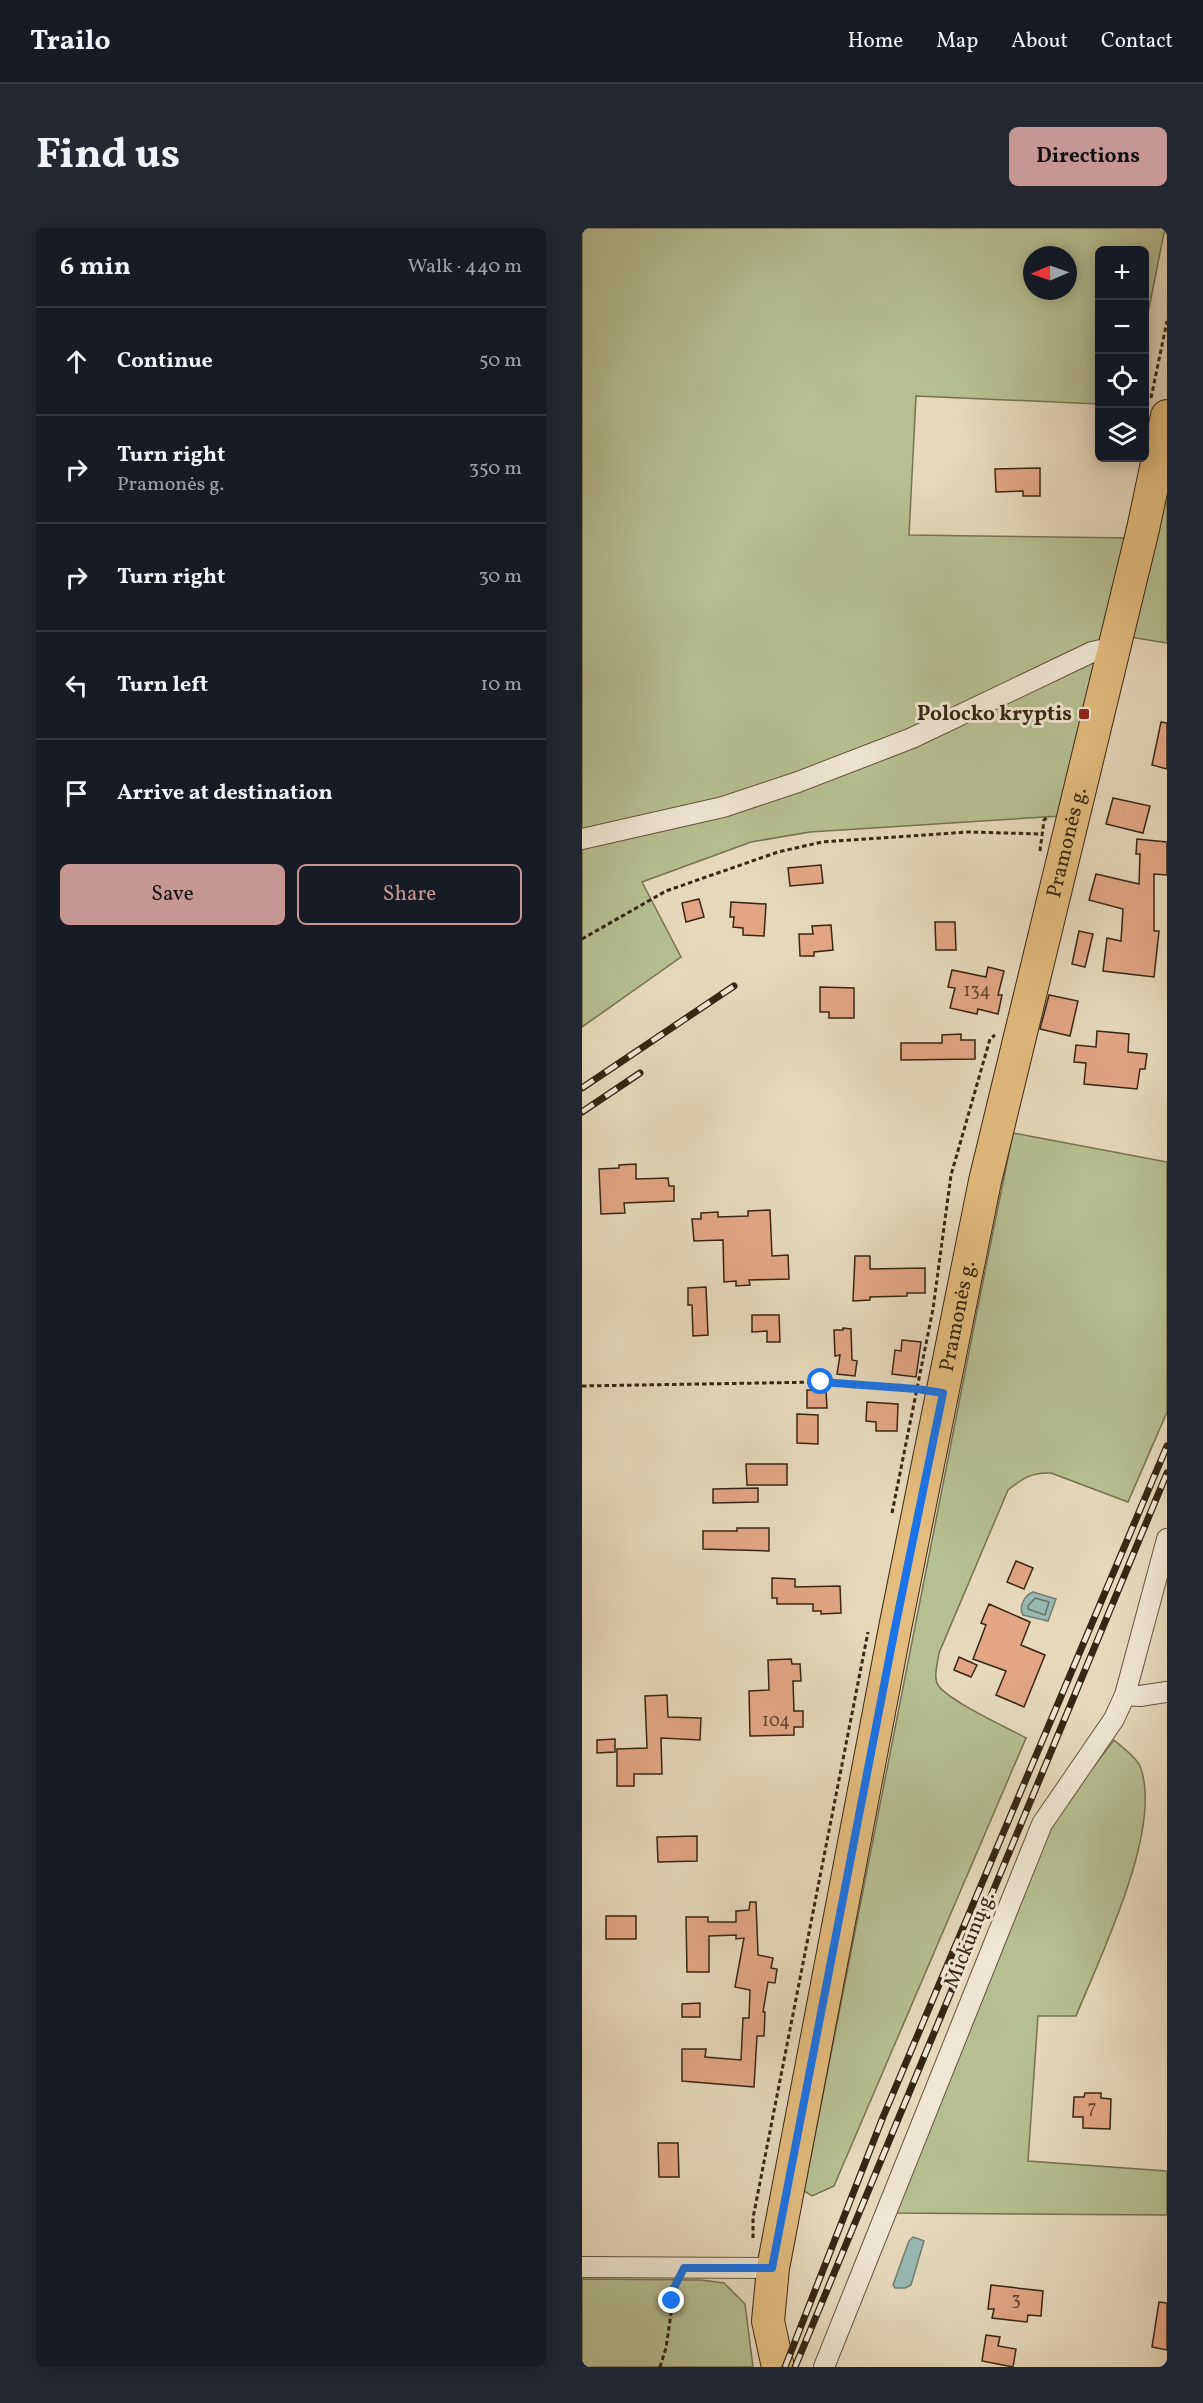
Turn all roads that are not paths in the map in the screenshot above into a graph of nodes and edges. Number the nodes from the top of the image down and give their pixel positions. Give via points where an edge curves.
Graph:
1 (1159, 407) edge
2 (1113, 653) junction
3 (582, 839) edge
4 (1167, 1539) edge
5 (1167, 1692) edge
6 (1125, 1695) junction
7 (582, 2267) edge
8 (772, 2268) junction
9 (778, 2367) edge
10 (824, 2367) edge

1 - 2 main road, Pramonės g. via 1143,529
2 - 3 street via 1092,652 912,738 798,782 723,807
2 - 8 main road, Pramonės g. via 1001,1111 893,1640
4 - 6 street, Mickūnų g.
5 - 6 street
6 - 10 street, Mickūnų g. via 1114,1719 1042,1824
7 - 8 street
8 - 9 main road, Pramonės g. via 768,2321

